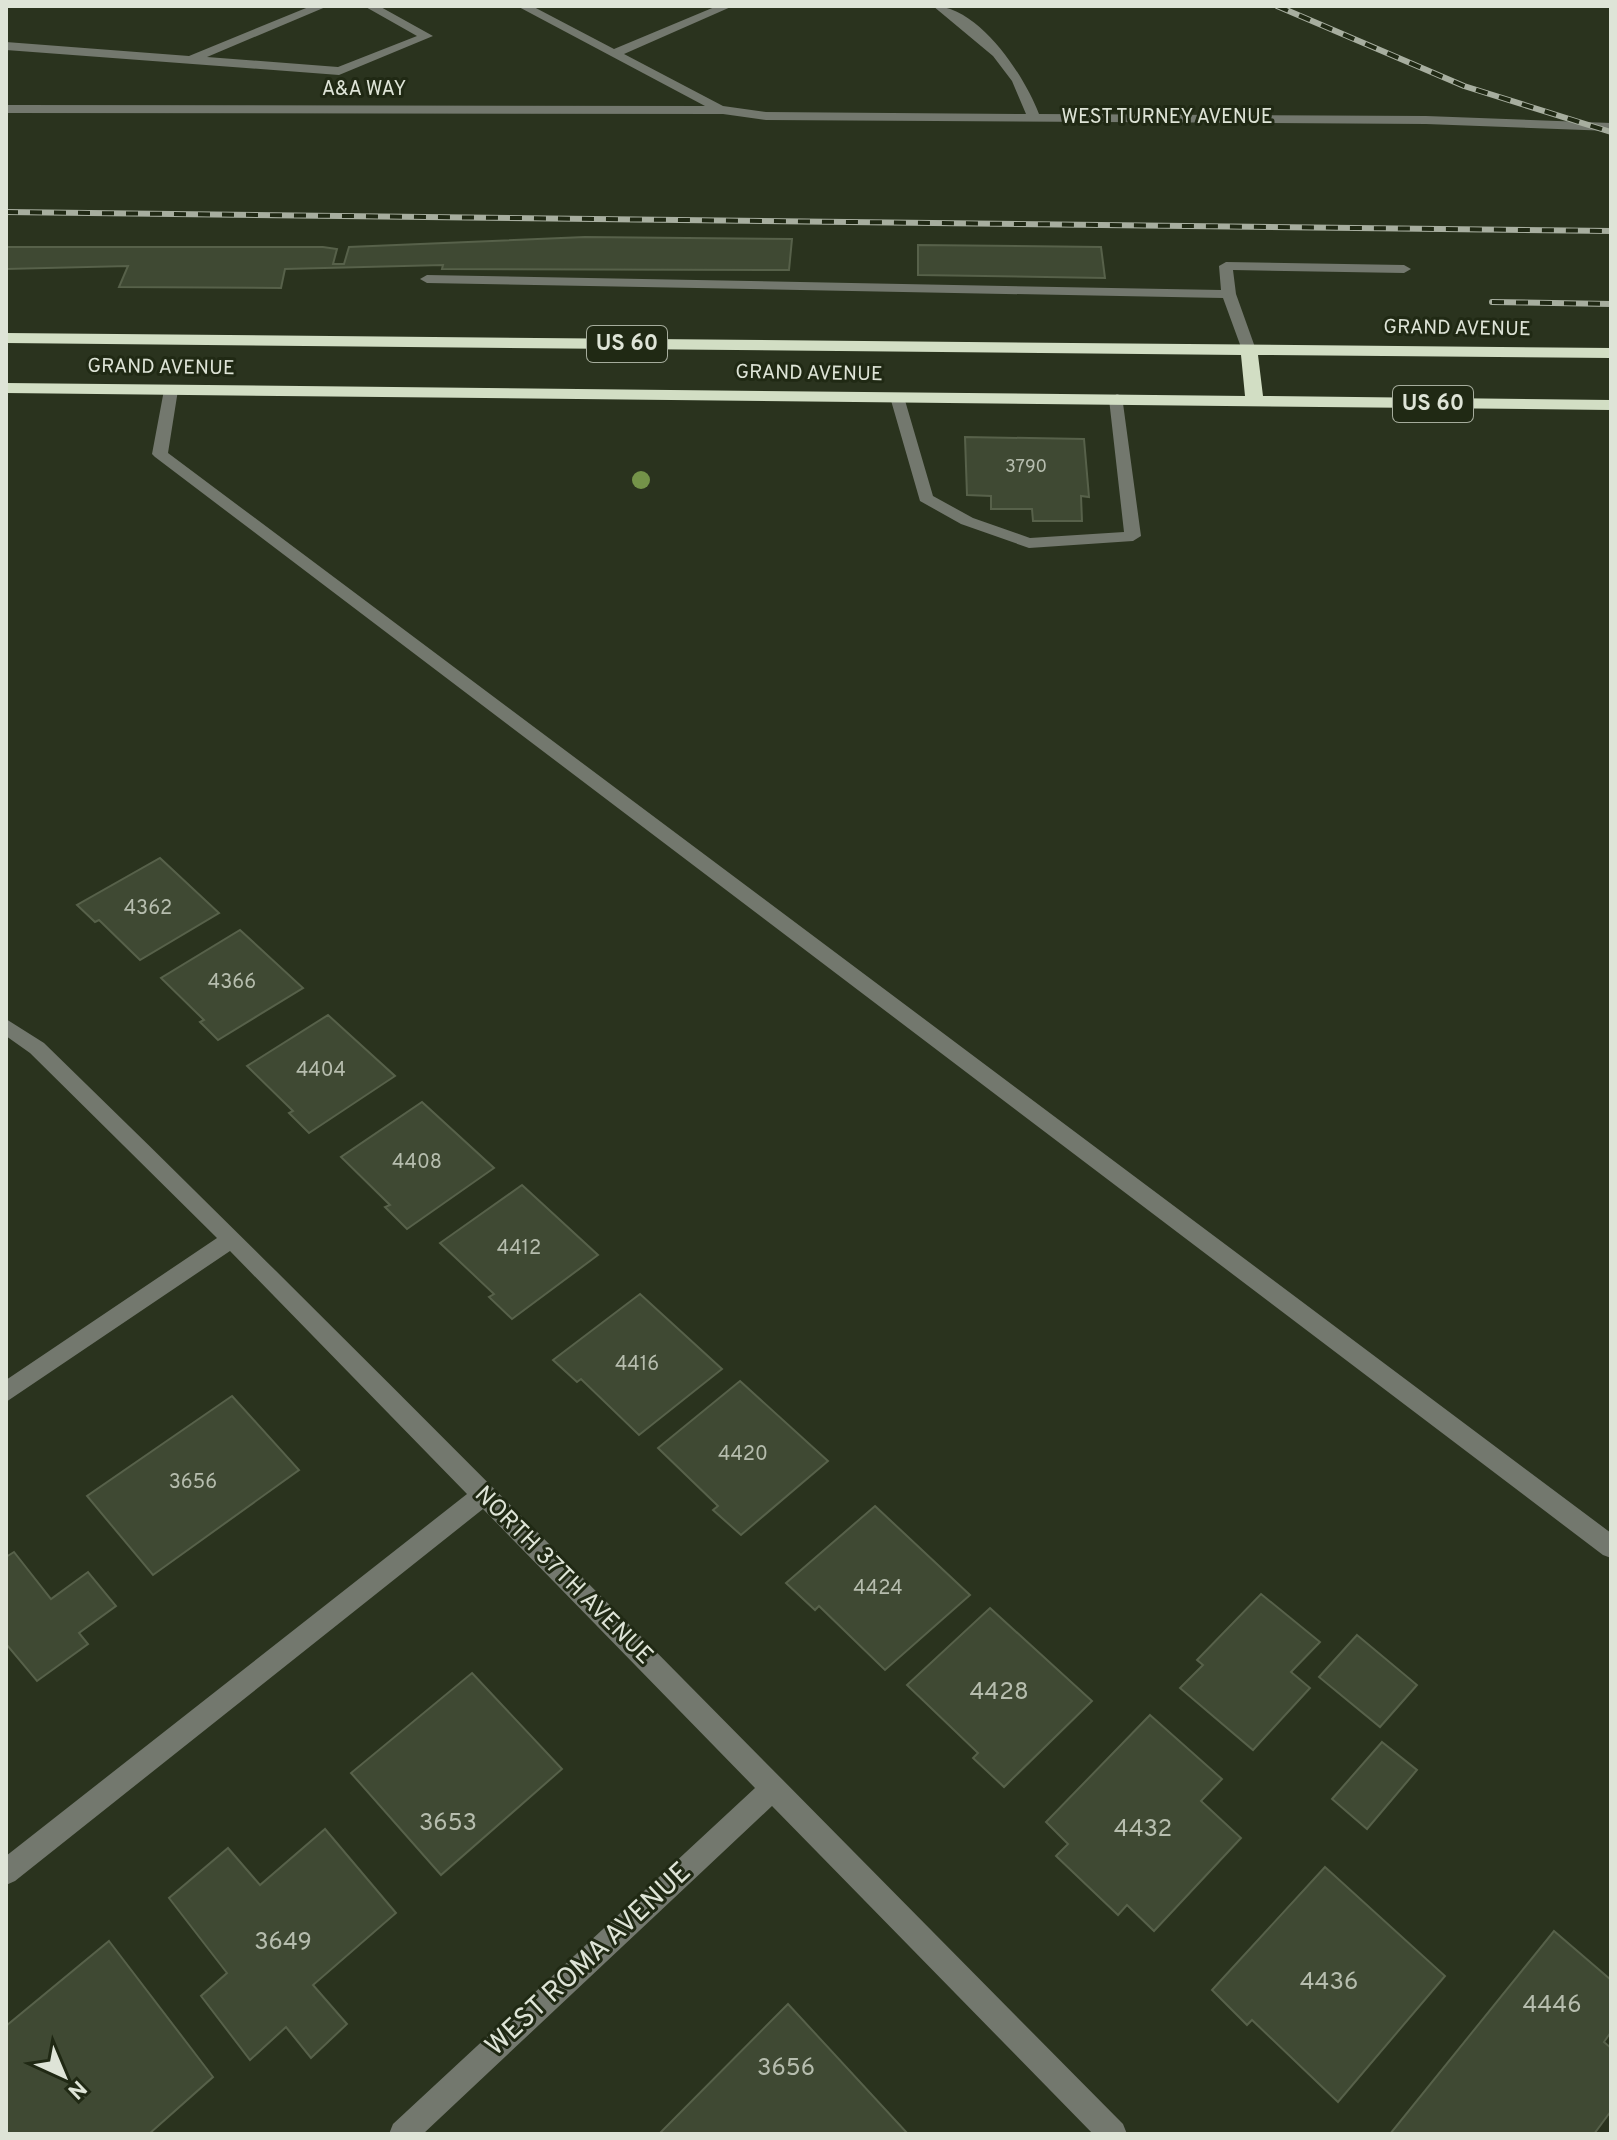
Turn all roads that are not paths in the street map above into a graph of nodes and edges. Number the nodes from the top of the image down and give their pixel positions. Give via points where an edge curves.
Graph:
1 (322, 6) edge
2 (370, 6) edge
3 (523, 6) edge
4 (727, 6) edge
5 (939, 6) edge
6 (6, 46) edge
7 (613, 54) junction
8 (190, 60) junction
9 (6, 109) edge
10 (723, 110) junction
11 (1034, 117) junction
12 (1611, 127) edge
13 (1404, 269) dead end
14 (427, 279) dead end
15 (1229, 294) junction
16 (6, 338) edge
17 (1249, 350) junction
18 (1611, 353) edge
19 (6, 388) edge
20 (171, 390) junction
21 (897, 397) junction
22 (1117, 399) junction
23 (1255, 402) junction
24 (1611, 405) edge
25 (6, 1026) edge
26 (232, 1239) junction
27 (6, 1392) edge
28 (482, 1496) junction
29 (1611, 1547) edge
30 (774, 1787) junction
31 (6, 1872) edge
32 (403, 2134) edge
33 (1113, 2134) edge

1 - 8 street
2 - 8 street via 427,36 339,71
3 - 7 street
4 - 7 street
5 - 11 street via 986,41 1020,80
6 - 8 street
7 - 10 street
9 - 10 street, A&A WAY
10 - 11 street, WEST TURNEY AVENUE via 766,116
11 - 12 street, WEST TURNEY AVENUE
13 - 15 street via 1226,266
14 - 15 street
15 - 17 street
16 - 17 highway, GRAND AVENUE / US 60
17 - 18 highway, GRAND AVENUE / US 60
17 - 23 highway
19 - 20 highway, GRAND AVENUE / US 60
20 - 21 highway, GRAND AVENUE / US 60
20 - 29 street via 160,454
21 - 22 highway, GRAND AVENUE / US 60
21 - 22 street via 926,498 967,521 1029,543 1133,536
22 - 23 highway, GRAND AVENUE / US 60
23 - 24 highway, GRAND AVENUE / US 60
25 - 26 street, NORTH 37TH AVENUE via 37,1048
26 - 27 street
26 - 28 street, NORTH 37TH AVENUE
28 - 30 street, NORTH 37TH AVENUE
28 - 31 street
30 - 32 street, WEST ROMA AVENUE
30 - 33 street, NORTH 37TH AVENUE

